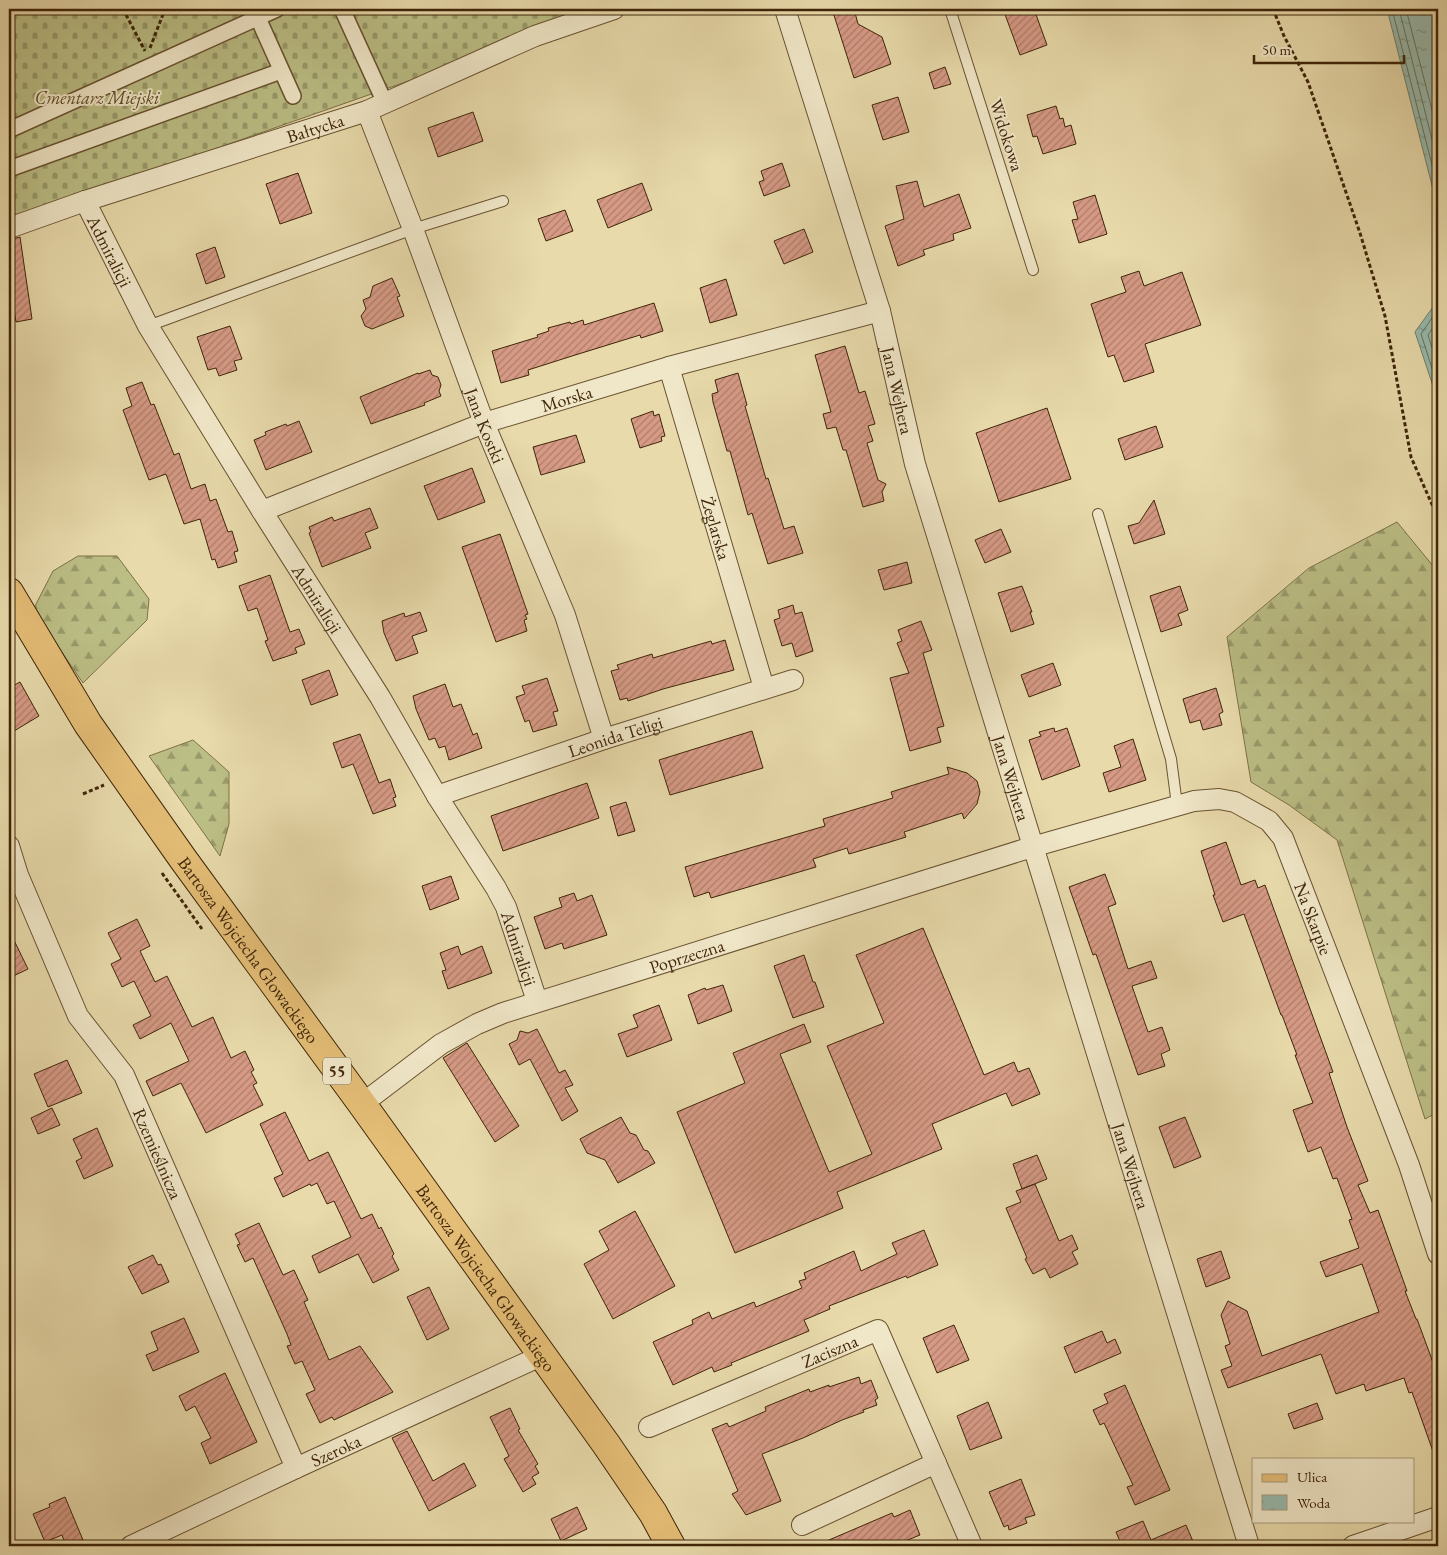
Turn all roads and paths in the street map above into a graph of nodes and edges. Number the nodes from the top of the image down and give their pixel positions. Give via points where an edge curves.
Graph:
1 (124, 9) edge
2 (165, 9) edge
3 (277, 9) edge
4 (342, 9) edge
5 (614, 9) edge
6 (785, 9) edge
7 (950, 9) edge
8 (1273, 9) edge
9 (258, 18) junction
10 (281, 70) junction
11 (293, 96) dead end
12 (376, 107) junction
13 (9, 130) edge
14 (9, 169) edge
15 (85, 201) junction
16 (503, 201) dead end
17 (9, 228) edge
18 (413, 229) junction
19 (1033, 270) dead end
20 (880, 310) junction
21 (148, 326) junction
22 (669, 367) junction
23 (484, 423) junction
24 (262, 511) junction
25 (1098, 514) dead end
26 (1438, 518) edge
27 (9, 592) edge
28 (793, 680) dead end
29 (764, 688) junction
30 (604, 739) junction
31 (105, 785) dead end
32 (83, 794) dead end
33 (437, 796) junction
34 (1177, 806) junction
35 (9, 846) edge
36 (1032, 847) junction
37 (537, 1001) junction
38 (362, 1104) junction
39 (1438, 1254) edge
40 (543, 1355) junction
41 (649, 1427) dead end
42 (936, 1463) junction
43 (296, 1468) junction
44 (1438, 1517) edge
45 (802, 1525) dead end
46 (131, 1546) edge
47 (671, 1546) edge
48 (972, 1546) edge
49 (1249, 1546) edge
50 (1353, 1546) edge

1 - 2 path via 148,56
3 - 9 street
4 - 12 street
5 - 12 street, Bałtycka via 535,36
6 - 20 street, Jana Wejhera
7 - 19 lane, Widokowa
8 - 26 path via 1308,82 1360,233 1385,316 1411,457
9 - 10 street
9 - 13 street
10 - 11 street
10 - 14 street
12 - 15 street, Bałtycka
12 - 18 street, Jana Kostki
15 - 17 street, Bałtycka
15 - 21 street, Admiralicji
16 - 18 lane
18 - 21 lane
18 - 23 street, Jana Kostki
20 - 22 street, Morska
20 - 36 street, Jana Wejhera via 916,464
21 - 24 street, Admiralicji
22 - 23 street, Morska
22 - 29 street, Żeglarska
23 - 24 street, Morska
23 - 30 street, Jana Kostki via 565,615
24 - 33 street, Admiralicji via 380,697
25 - 34 lane via 1171,759
27 - 38 main road, Bartosza Wojciecha Głowackiego / 55 via 88,724
28 - 29 street, Leonida Teligi
29 - 30 street, Leonida Teligi
30 - 33 street, Leonida Teligi
31 - 32 path
33 - 37 street, Admiralicji via 500,894
34 - 36 street, Na Skarpie
34 - 39 street, Na Skarpie via 1219,799 1235,802 1269,821 1284,838 1409,1165
35 - 43 street, Rzemieślnicza via 18,875 78,1016 124,1074
36 - 37 street, Poprzeczna
36 - 49 street, Jana Wejhera
37 - 38 street, Poprzeczna via 453,1036
38 - 40 main road, Bartosza Wojciecha Głowackiego / 55
40 - 43 street, Szeroka
40 - 47 main road, Bartosza Wojciecha Głowackiego / 55 via 642,1497
41 - 42 street, Zaciszna via 878,1330
42 - 45 street
42 - 48 street, Zaciszna
43 - 46 street, Szeroka
44 - 50 street

